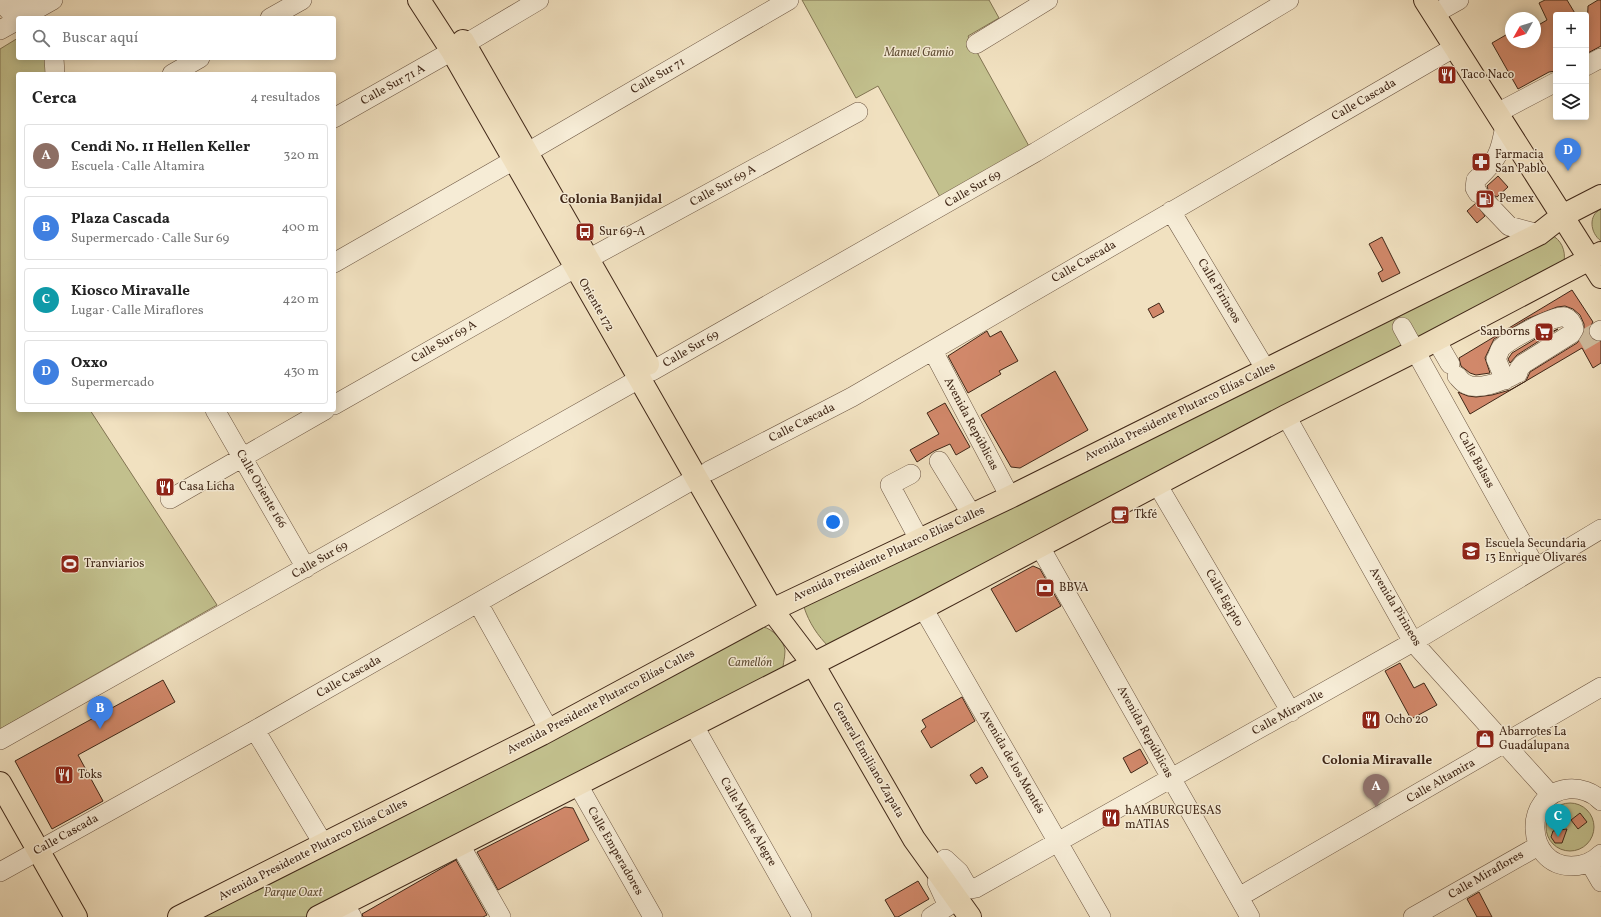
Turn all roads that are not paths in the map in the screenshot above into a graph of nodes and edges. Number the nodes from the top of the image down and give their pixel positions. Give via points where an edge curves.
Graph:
1 (0, 0) edge
2 (302, 0) edge
3 (419, 0) edge
4 (437, 0) edge
5 (539, 0) edge
6 (789, 0) edge
7 (1048, 0) edge
8 (1289, 0) edge
9 (1459, 0) edge
10 (50, 5) edge
11 (1430, 7) edge
12 (22, 14) edge
13 (274, 16) edge
14 (16, 18) edge
15 (0, 30) edge
16 (976, 44) dead end
17 (1455, 47) junction
18 (459, 48) junction
19 (1601, 58) edge
20 (54, 60) edge
21 (196, 60) edge
22 (1589, 64) edge
23 (55, 72) edge
24 (176, 72) edge
25 (1553, 84) edge
26 (858, 112) dead end
27 (336, 117) edge
28 (1501, 119) junction
29 (521, 156) junction
30 (1601, 196) edge
31 (1172, 211) junction
32 (1562, 216) junction
33 (1539, 234) junction
34 (1595, 256) edge
35 (336, 262) edge
36 (582, 263) junction
37 (1601, 277) edge
38 (1402, 327) dead end
39 (1436, 340) junction
40 (1580, 342) tunnel mouth
41 (932, 351) junction
42 (1415, 351) junction
43 (1266, 370) junction
44 (646, 375) junction
45 (336, 404) edge
46 (216, 412) edge
47 (321, 412) edge
48 (1286, 416) junction
49 (242, 457) junction
50 (939, 461) dead end
51 (911, 474) dead end
52 (702, 475) junction
53 (1157, 484) junction
54 (1010, 497) junction
55 (170, 499) dead end
56 (972, 515) junction
57 (1601, 529) edge
58 (920, 541) junction
59 (1040, 547) junction
60 (306, 568) junction
61 (1536, 568) junction
62 (478, 603) junction
63 (779, 607) junction
64 (923, 608) junction
65 (1413, 642) junction
66 (820, 661) junction
67 (1601, 687) edge
68 (1291, 712) junction
69 (694, 726) junction
70 (255, 730) junction
71 (549, 730) junction
72 (0, 740) edge
73 (1506, 743) junction
74 (1170, 777) junction
75 (0, 783) edge
76 (578, 785) junction
77 (1551, 795) junction
78 (1601, 801) edge
79 (914, 839) junction
80 (1058, 842) junction
81 (324, 845) junction
82 (460, 845) junction
83 (1538, 846) junction
84 (39, 850) junction
85 (1595, 858) edge
86 (0, 872) edge
87 (1601, 882) edge
88 (1239, 897) junction
89 (969, 905) edge
90 (348, 910) edge
91 (76, 917) edge
92 (179, 917) edge
93 (318, 917) edge
94 (501, 917) edge
95 (653, 917) edge
96 (802, 917) edge
97 (931, 917) edge
98 (1101, 917) edge
99 (1250, 917) edge
100 (1413, 917) edge

1 - 12 street
2 - 13 street
3 - 18 main road, Oriente 172
4 - 18 main road, Oriente 172
5 - 18 street, Calle Sur 71 A
6 - 29 street, Calle Sur 71
7 - 16 street
8 - 44 street, Calle Sur 69 via 1036,152
9 - 11 street
10 - 12 street
11 - 17 main road
14 - 15 street
17 - 28 main road
17 - 31 street, Calle Cascada
18 - 27 street, Calle Sur 71 A
18 - 29 main road, Oriente 172
19 - 22 street
20 - 23 street
21 - 24 street
25 - 28 street
26 - 36 street, Calle Sur 69 A
28 - 32 main road
28 - 33 street via 1501,147 1494,163 1476,180 1475,188 1509,226
29 - 35 street, Calle Sur 71
29 - 36 main road, Oriente 172
30 - 32 main road, Avenida Presidente Plutarco Elías Calles
31 - 41 street, Calle Cascada
31 - 43 street, Calle Pirineos
32 - 33 main road, Avenida Presidente Plutarco Elías Calles
32 - 34 main road
33 - 43 main road, Avenida Presidente Plutarco Elías Calles
34 - 37 main road
34 - 39 main road
36 - 44 main road, Oriente 172
36 - 45 street, Calle Sur 69 A
38 - 42 street, Calle Balsas
39 - 40 street via 1464,383 1478,386 1512,377
39 - 42 main road
41 - 52 street, Calle Cascada via 852,397
41 - 54 street, Avenida Repúblicas
42 - 48 main road
42 - 61 street, Calle Balsas
43 - 54 main road, Avenida Presidente Plutarco Elías Calles
44 - 52 main road, Oriente 172
44 - 60 street, Calle Sur 69
46 - 49 street, Calle Oriente 166
47 - 49 street
48 - 53 main road
48 - 65 street, Avenida Pirineos
49 - 55 street
49 - 60 street, Calle Oriente 166
50 - 56 street
51 - 58 street via 890,485
52 - 62 street, Calle Cascada
52 - 63 main road, Oriente 172
53 - 59 main road
53 - 68 street, Calle Egipto
54 - 56 main road, Avenida Presidente Plutarco Elías Calles
56 - 58 main road, Avenida Presidente Plutarco Elías Calles
57 - 61 street, Calle Miravalle
58 - 63 main road, Avenida Presidente Plutarco Elías Calles
59 - 64 main road
59 - 74 street, Avenida Repúblicas
60 - 72 street, Calle Sur 69
61 - 65 street, Calle Miravalle
62 - 70 street, Calle Cascada
62 - 71 street
63 - 66 main road, General Emiliano Zapata
63 - 71 main road, Avenida Presidente Plutarco Elías Calles
64 - 66 main road
64 - 80 street, Avenida de los Montés
65 - 68 street, Calle Miravalle
65 - 73 street, Avenida Pirineos
66 - 69 main road
66 - 79 main road, General Emiliano Zapata
66 - 89 main road, General Emiliano Zapata via 945,859
67 - 73 street, Calle Altamira
68 - 74 street, Calle Miravalle
69 - 76 main road
69 - 96 street, Calle Monte Alegre
70 - 81 street
70 - 84 street, Calle Cascada
71 - 81 main road, Avenida Presidente Plutarco Elías Calles
73 - 77 street, Avenida Pirineos
73 - 88 street, Calle Altamira
74 - 80 street, Calle Miravalle
74 - 88 street, Avenida Repúblicas
75 - 84 main road
76 - 82 main road
76 - 95 street, Calle Emperadores
77 - 78 street via 1576,788
77 - 83 street via 1542,802 1536,812 1534,835
79 - 89 main road, General Emiliano Zapata via 952,894
79 - 97 street via 948,904 945,909
80 - 89 street, Calle Miravalle via 976,888
80 - 98 street, Avenida de los Montés
81 - 92 main road, Avenida Presidente Plutarco Elías Calles
82 - 90 main road
82 - 94 street
83 - 85 street via 1545,855 1566,866 1578,866
83 - 100 street, Calle Miraflores
84 - 86 street, Calle Cascada
84 - 91 main road
85 - 87 street
88 - 99 street, Avenida Repúblicas
90 - 93 main road

